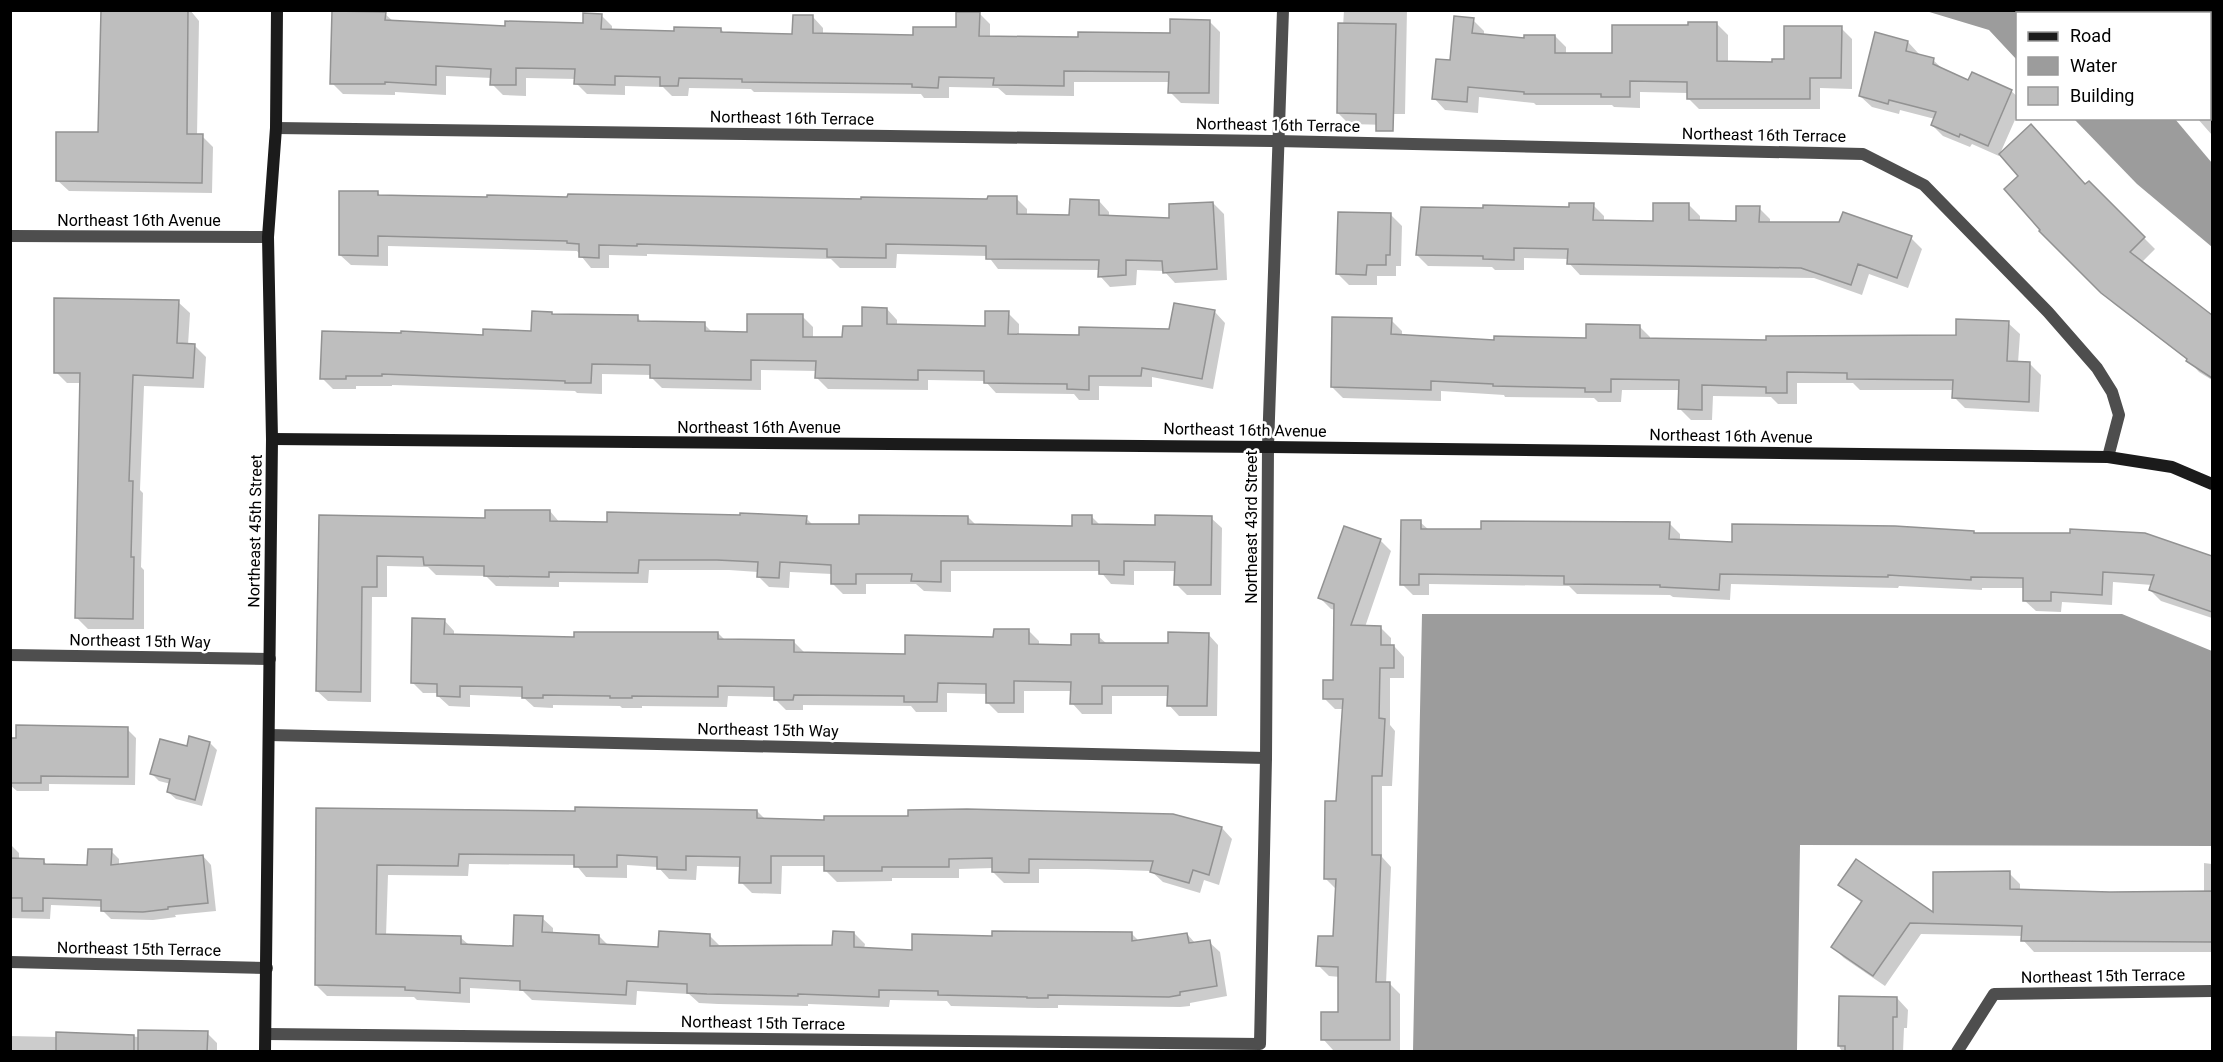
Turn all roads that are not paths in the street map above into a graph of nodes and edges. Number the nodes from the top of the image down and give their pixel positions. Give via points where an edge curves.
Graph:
1 (277, 10) edge
2 (1283, 10) edge
3 (276, 128) junction
4 (1277, 141) junction
5 (10, 236) edge
6 (268, 237) junction
7 (272, 439) junction
8 (1268, 447) junction
9 (2108, 457) junction
10 (2212, 484) edge
11 (10, 656) edge
12 (270, 659) junction
13 (269, 735) junction
14 (1266, 758) junction
15 (10, 962) edge
16 (267, 968) junction
17 (2212, 991) edge
18 (266, 1034) junction
19 (1260, 1044) joint
20 (266, 1052) edge
21 (1957, 1052) edge

1 - 3 street, Northeast 45th Street
2 - 4 street, Northeast 43rd Street
3 - 4 street, Northeast 16th Terrace
3 - 6 street, Northeast 45th Street
4 - 8 street, Northeast 43rd Street
4 - 9 street, Northeast 16th Terrace via 1863,154 1924,185 2097,368 2112,392 2118,415
5 - 6 street, Northeast 16th Avenue
6 - 7 street, Northeast 45th Street
7 - 8 street, Northeast 16th Avenue
7 - 12 street, Northeast 45th Street
8 - 9 street, Northeast 16th Avenue
8 - 14 street, Northeast 43rd Street
9 - 10 street, Northeast 16th Avenue via 2172,467
11 - 12 street, Northeast 15th Way
12 - 13 street, Northeast 45th Street
13 - 14 street, Northeast 15th Way
13 - 16 street, Northeast 45th Street
14 - 19 street, Northeast 43rd Street
15 - 16 street, Northeast 15th Terrace
16 - 18 street, Northeast 45th Street
17 - 21 street, Northeast 15th Terrace via 1994,994
18 - 19 street, Northeast 15th Terrace
18 - 20 street, Northeast 45th Street

